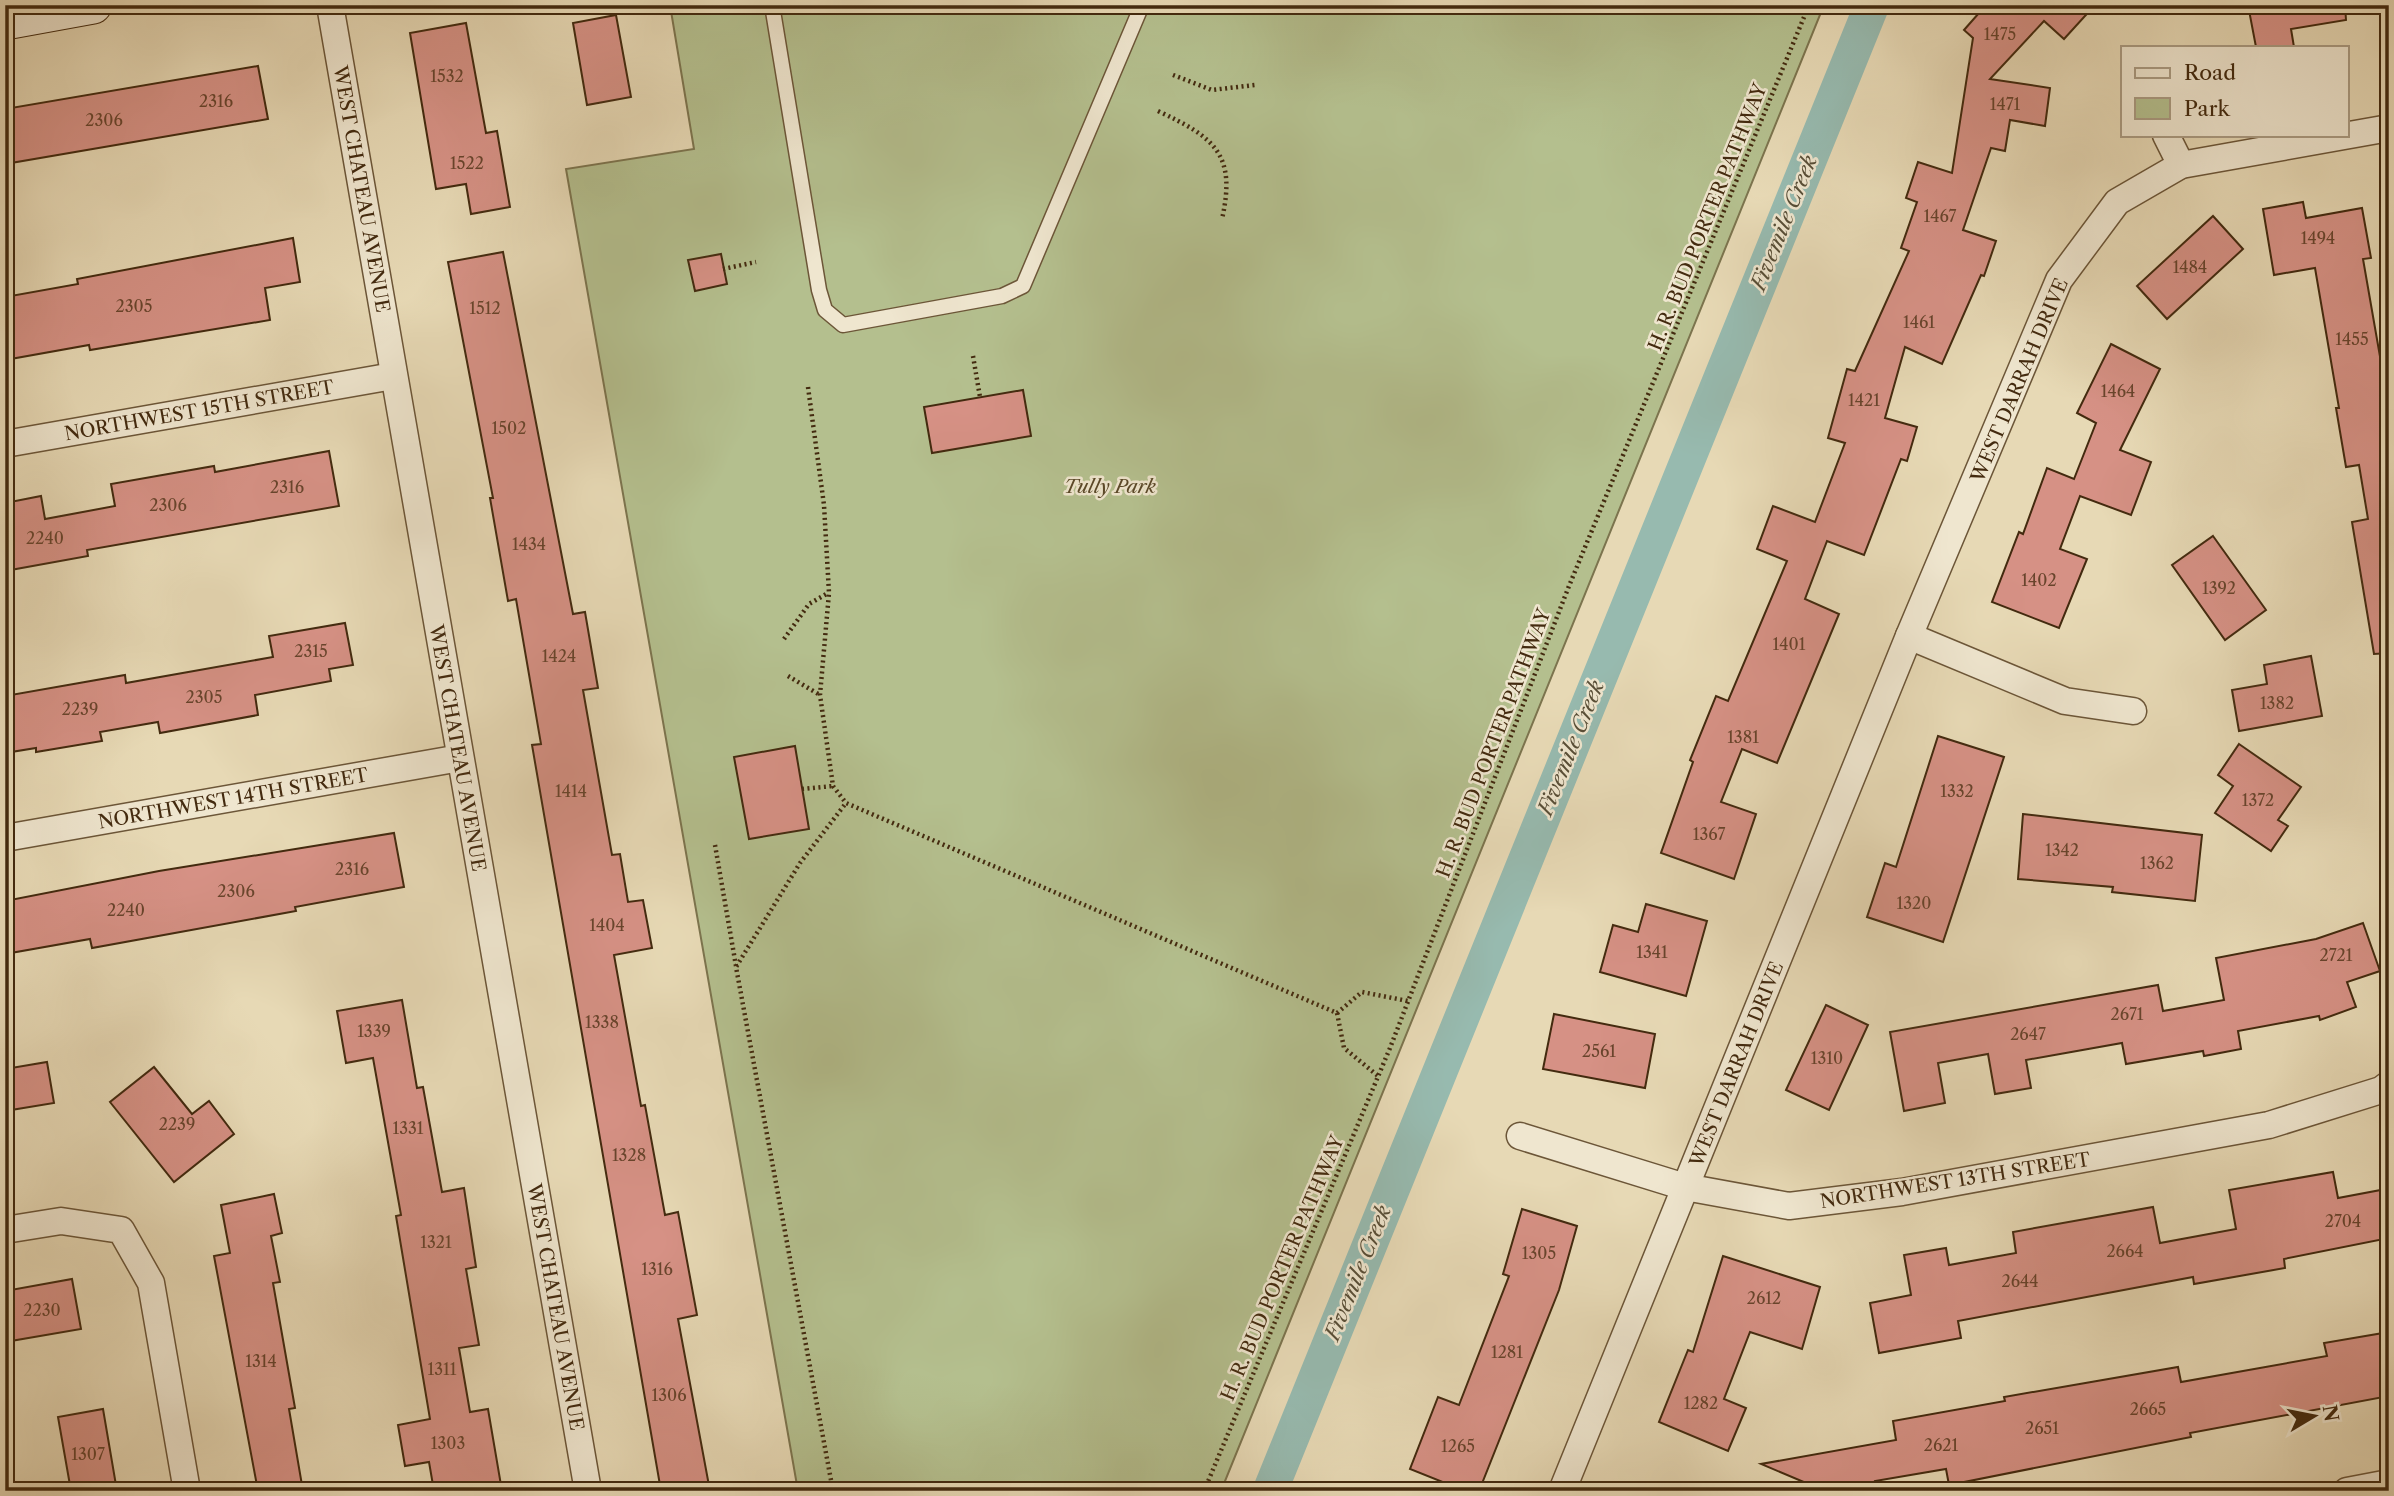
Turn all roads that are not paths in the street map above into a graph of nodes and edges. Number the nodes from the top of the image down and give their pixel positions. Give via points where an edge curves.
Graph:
1 (93, 5) edge
2 (330, 5) edge
3 (772, 5) edge
4 (1142, 5) edge
5 (5, 21) edge
6 (2389, 128) edge
7 (2348, 135) edge
8 (2167, 136) edge
9 (2343, 136) edge
10 (2181, 164) junction
11 (393, 376) junction
12 (5, 444) edge
13 (1909, 636) junction
14 (2133, 711) dead end
15 (460, 758) junction
16 (5, 838) edge
17 (2389, 1084) edge
18 (1520, 1136) dead end
19 (1685, 1187) junction
20 (5, 1230) edge
21 (2389, 1483) edge
22 (187, 1491) edge
23 (588, 1491) edge
24 (1562, 1491) edge
25 (2347, 1491) edge

1 - 5 main road
2 - 11 street, WEST CHATEAU AVENUE
3 - 4 lane via 819,290 825,310 843,325 1002,296 1023,286
6 - 7 street, WEST DARRAH DRIVE
8 - 10 street
9 - 10 street, WEST DARRAH DRIVE
10 - 13 street, WEST DARRAH DRIVE via 2117,202 2059,280
11 - 12 street, NORTHWEST 15TH STREET
11 - 15 street, WEST CHATEAU AVENUE
13 - 14 street via 2065,701
13 - 19 street, WEST DARRAH DRIVE
15 - 16 street, NORTHWEST 14TH STREET
15 - 23 street, WEST CHATEAU AVENUE
17 - 19 street, NORTHWEST 13TH STREET via 2269,1125 1902,1192 1789,1206
18 - 19 street, NORTHWEST 13TH STREET
19 - 24 street, WEST DARRAH DRIVE
20 - 22 street via 61,1221 121,1230 151,1283
21 - 25 street

